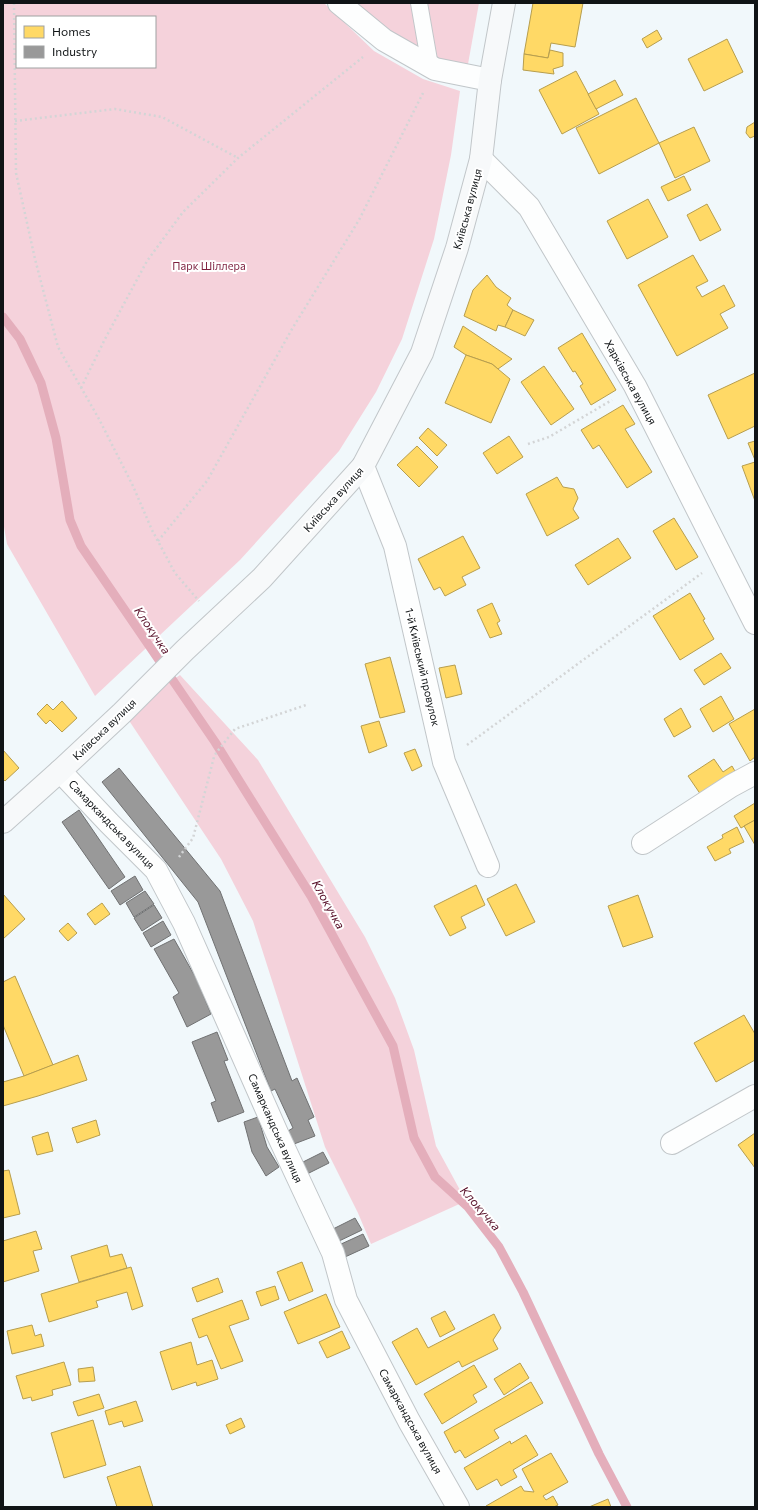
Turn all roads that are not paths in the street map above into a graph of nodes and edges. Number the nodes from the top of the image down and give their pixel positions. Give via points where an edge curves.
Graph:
1 (339, 3) edge
2 (419, 3) edge
3 (504, 3) edge
4 (433, 68) junction
5 (490, 80) junction
6 (481, 159) junction
7 (363, 466) junction
8 (755, 623) edge
9 (60, 771) junction
10 (755, 773) edge
11 (3, 822) edge
12 (643, 843) dead end
13 (488, 866) dead end
14 (755, 1096) edge
15 (672, 1142) dead end
16 (458, 1507) edge

1 - 4 street via 384,40
2 - 4 lane
3 - 5 street, Київська вулиця
4 - 5 street
5 - 6 street, Київська вулиця
6 - 7 street, Київська вулиця via 457,248 422,353
6 - 8 street, Харківська вулиця via 529,207 635,386
7 - 9 street, Київська вулиця via 262,578
7 - 13 street, 1-й Київський провулок via 395,546 444,762
9 - 11 street, Київська вулиця
9 - 16 street, Самаркандська вулиця via 156,870 184,923 333,1253 346,1300 409,1421
10 - 12 street
14 - 15 street

